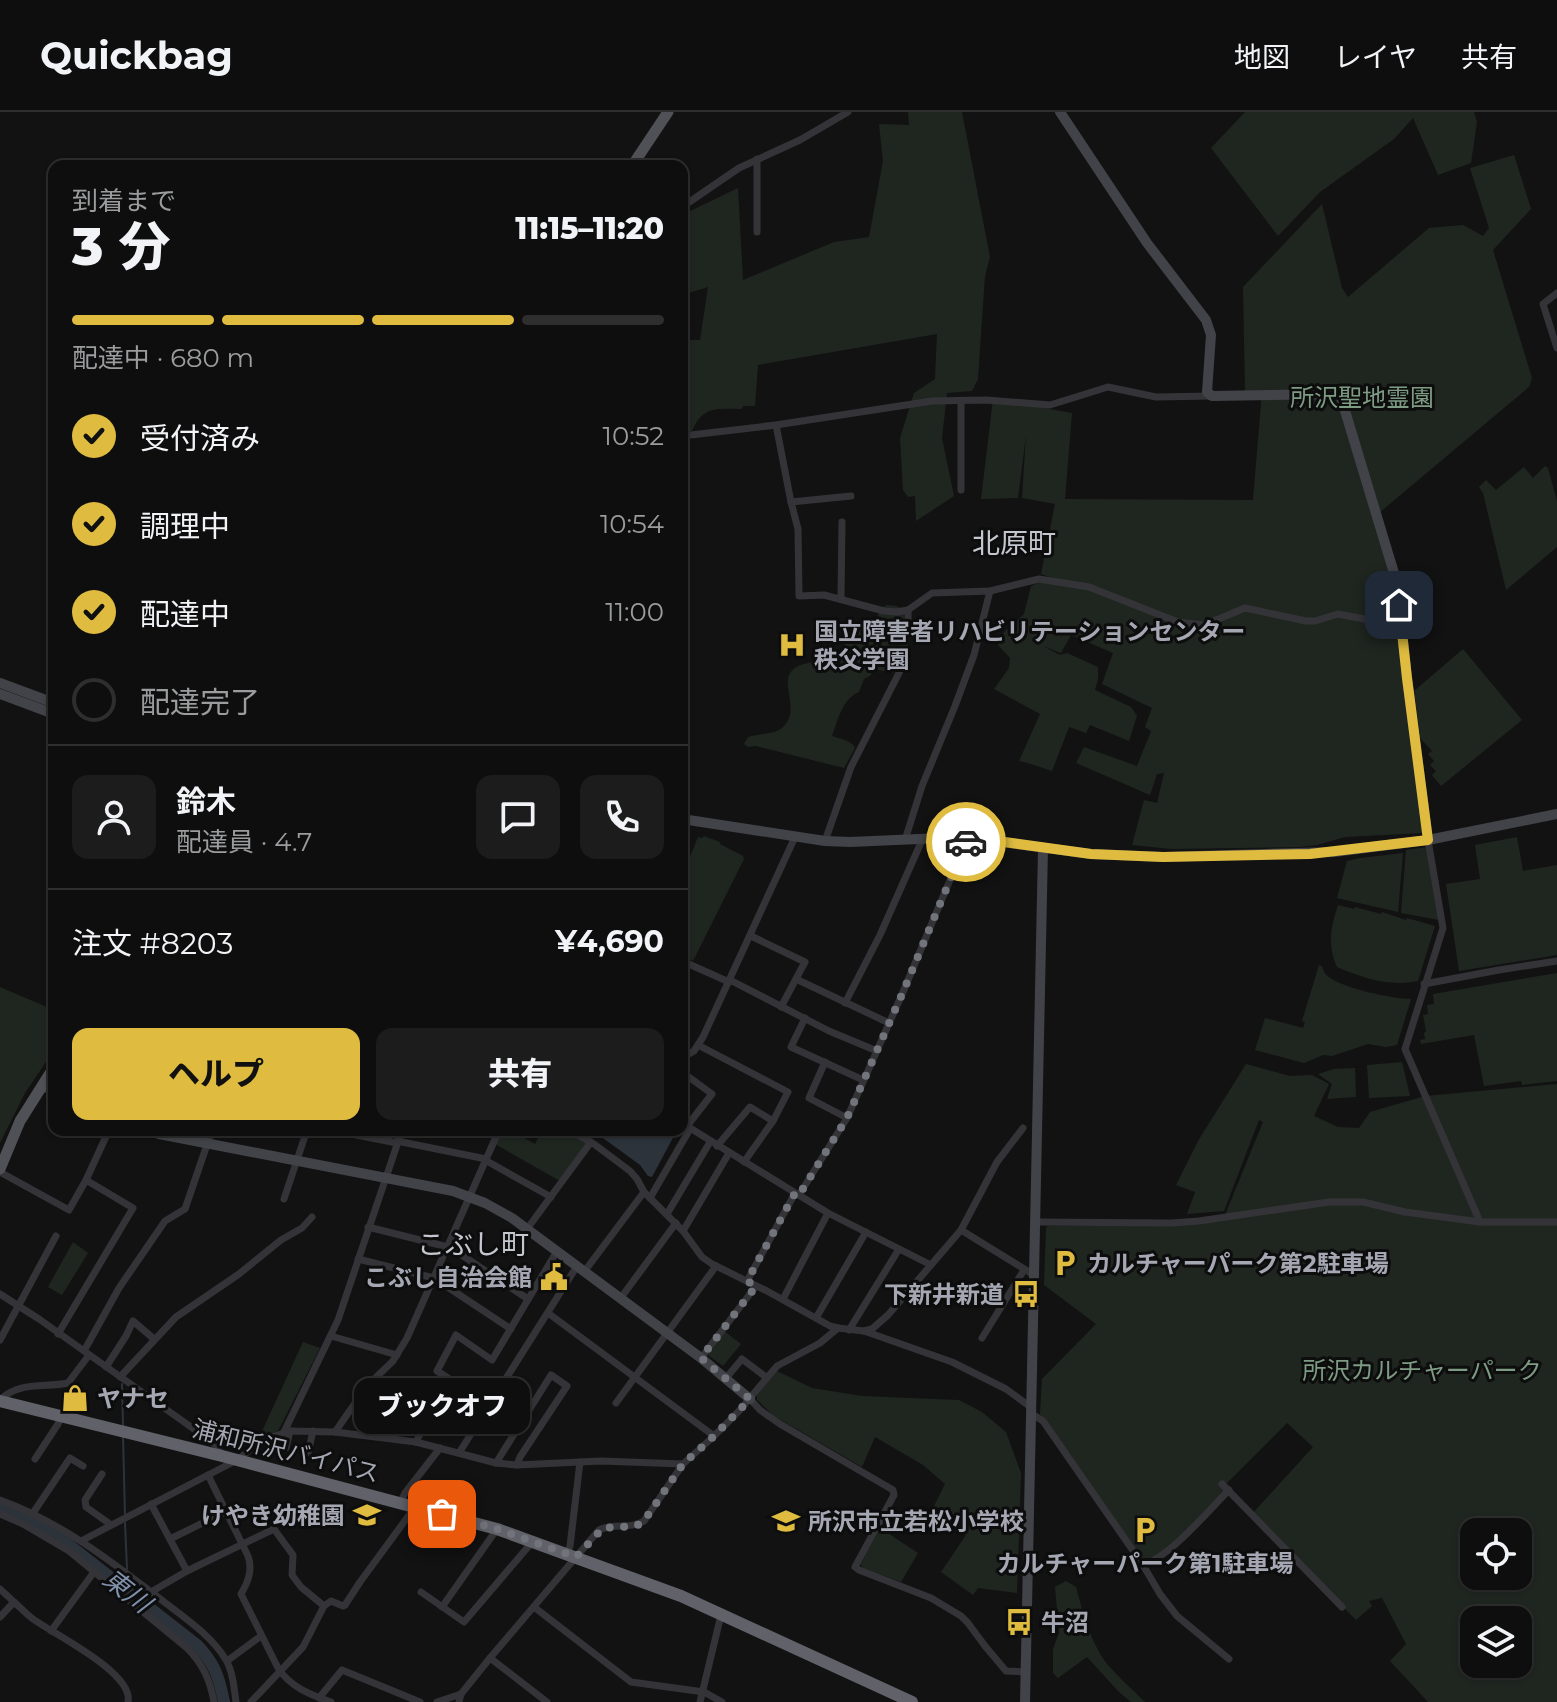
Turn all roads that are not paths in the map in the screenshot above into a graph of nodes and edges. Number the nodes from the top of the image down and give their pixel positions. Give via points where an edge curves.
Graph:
1 (668, 112) edge
2 (848, 112) edge
3 (1060, 112) edge
4 (757, 159) junction
5 (636, 160) edge
6 (688, 203) edge
7 (757, 232) dead end
8 (1557, 293) edge
9 (1557, 348) edge
10 (1212, 396) junction
11 (961, 401) junction
12 (776, 425) junction
13 (688, 435) edge
14 (961, 490) dead end
15 (851, 496) dead end
16 (791, 502) junction
17 (842, 522) dead end
18 (990, 591) junction
19 (841, 599) junction
20 (908, 610) junction
21 (1402, 626) junction
22 (0, 683) edge
23 (0, 694) edge
24 (48, 701) edge
25 (48, 712) edge
26 (1557, 814) edge
27 (688, 820) edge
28 (795, 837) junction
29 (968, 837) junction
30 (923, 838) junction
31 (905, 840) junction
32 (1428, 840) junction
33 (825, 841) junction
34 (1043, 848) junction
35 (751, 936) junction
36 (1557, 961) edge
37 (688, 964) edge
38 (796, 979) junction
39 (730, 981) junction
40 (1424, 984) junction
41 (845, 1003) junction
42 (781, 1007) junction
43 (805, 1018) junction
44 (889, 1023) junction
45 (698, 1045) junction
46 (877, 1051) junction
47 (688, 1054) edge
48 (825, 1062) junction
49 (48, 1076) edge
50 (688, 1076) edge
51 (863, 1080) junction
52 (42, 1086) junction
53 (48, 1088) edge
54 (847, 1118) junction
55 (773, 1121) junction
56 (688, 1124) edge
57 (688, 1127) edge
58 (1023, 1128) dead end
59 (106, 1136) edge
60 (170, 1136) edge
61 (210, 1136) edge
62 (305, 1136) edge
63 (364, 1136) edge
64 (400, 1136) edge
65 (496, 1136) edge
66 (580, 1136) edge
67 (680, 1136) edge
68 (397, 1142) junction
69 (591, 1142) junction
70 (207, 1143) junction
71 (714, 1144) junction
72 (729, 1153) junction
73 (486, 1159) junction
74 (297, 1161) junction
75 (744, 1162) junction
76 (0, 1170) edge
77 (385, 1178) junction
78 (86, 1180) junction
79 (797, 1194) junction
80 (647, 1195) junction
81 (470, 1197) junction
82 (551, 1197) junction
83 (284, 1199) dead end
84 (828, 1213) junction
85 (667, 1214) junction
86 (312, 1217) dead end
87 (1035, 1222) junction
88 (1480, 1222) junction
89 (1557, 1222) edge
90 (676, 1223) junction
91 (368, 1227) junction
92 (527, 1229) junction
93 (961, 1230) junction
94 (683, 1231) junction
95 (866, 1232) junction
96 (56, 1236) dead end
97 (448, 1247) junction
98 (899, 1249) junction
99 (557, 1251) junction
100 (358, 1259) junction
101 (931, 1265) junction
102 (716, 1266) junction
103 (581, 1269) junction
104 (1029, 1272) junction
105 (434, 1278) junction
106 (747, 1281) junction
107 (756, 1286) junction
108 (0, 1294) edge
109 (528, 1299) junction
110 (620, 1299) junction
111 (783, 1299) junction
112 (19, 1305) junction
113 (548, 1313) junction
114 (816, 1318) junction
115 (838, 1328) junction
116 (511, 1329) junction
117 (849, 1330) junction
118 (864, 1331) junction
119 (667, 1333) junction
120 (58, 1334) junction
121 (331, 1336) junction
122 (982, 1338) dead end
123 (154, 1339) junction
124 (0, 1340) edge
125 (86, 1353) junction
126 (397, 1355) junction
127 (701, 1358) junction
128 (106, 1367) junction
129 (120, 1377) junction
130 (635, 1377) junction
131 (726, 1378) junction
132 (767, 1378) junction
133 (750, 1399) junction
134 (0, 1401) edge
135 (616, 1403) dead end
136 (1032, 1411) junction
137 (61, 1417) junction
138 (287, 1431) junction
139 (313, 1431) junction
140 (335, 1432) junction
141 (714, 1436) junction
142 (416, 1442) junction
143 (286, 1448) dead end
144 (440, 1448) junction
145 (308, 1453) dead end
146 (459, 1453) junction
147 (222, 1456) junction
148 (35, 1459) dead end
149 (237, 1460) junction
150 (580, 1462) junction
151 (496, 1463) junction
152 (683, 1464) junction
153 (517, 1465) junction
154 (83, 1466) dead end
155 (102, 1474) dead end
156 (208, 1475) junction
157 (0, 1500) edge
158 (400, 1503) junction
159 (151, 1504) junction
160 (415, 1506) junction
161 (225, 1512) junction
162 (33, 1513) junction
163 (4, 1516) edge
164 (110, 1524) junction
165 (0, 1526) edge
166 (497, 1529) junction
167 (170, 1539) junction
168 (78, 1540) junction
169 (533, 1541) junction
170 (242, 1544) junction
171 (70, 1550) junction
172 (572, 1555) junction
173 (1143, 1565) junction
174 (187, 1571) junction
175 (94, 1572) junction
176 (0, 1589) edge
177 (151, 1592) junction
178 (421, 1592) dead end
179 (14, 1602) junction
180 (324, 1606) junction
181 (442, 1607) junction
182 (534, 1607) junction
183 (1342, 1607) dead end
184 (721, 1615) junction
185 (0, 1617) edge
186 (51, 1631) junction
187 (261, 1636) junction
188 (490, 1658) junction
189 (1229, 1659) dead end
190 (227, 1661) junction
191 (280, 1671) junction
192 (1026, 1672) junction
193 (704, 1692) junction
194 (319, 1698) junction
195 (460, 1698) edge
196 (128, 1702) edge
197 (214, 1702) edge
198 (236, 1702) edge
199 (251, 1702) edge
200 (331, 1702) edge
201 (420, 1702) edge
202 (437, 1702) edge
203 (547, 1702) edge
204 (700, 1702) edge
205 (722, 1702) edge
206 (912, 1702) edge
207 (1025, 1702) edge

1 - 5 main road
2 - 4 street
3 - 10 street via 1147,243 1206,320 1211,335 1206,388
4 - 6 street
4 - 7 street
8 - 9 street via 1543,304
10 - 11 street via 1156,397 1108,387 1050,405
10 - 21 street via 1340,394 1395,575
11 - 12 street
11 - 14 street
12 - 13 street
12 - 16 street
15 - 16 street
16 - 19 street via 798,529 799,595
17 - 19 street
18 - 20 street via 932,593
18 - 21 street via 1039,579 1089,587 1178,622 1204,625 1245,608 1306,621 1338,614
18 - 31 street via 974,655
19 - 20 street via 884,611
20 - 33 street via 900,671 851,767
21 - 32 street
22 - 24 street
23 - 25 street
26 - 32 street
27 - 28 street
28 - 33 street
28 - 35 street
29 - 30 street
29 - 34 street
29 - 44 street
30 - 31 street
30 - 41 street
31 - 33 street
32 - 34 street via 1310,854 1177,857
32 - 40 street via 1443,928
34 - 87 street
35 - 38 street via 805,962
35 - 39 street
36 - 40 street
37 - 39 street
38 - 41 street
38 - 42 street
39 - 42 street
39 - 45 street
40 - 88 street via 1405,1049
41 - 44 street
42 - 43 street
43 - 46 street
43 - 48 street via 791,1047
44 - 46 street
45 - 47 street
45 - 55 street via 788,1092
46 - 51 street
48 - 51 street
48 - 54 street via 809,1098
49 - 52 main road
50 - 56 street via 712,1094
51 - 54 street
52 - 53 street
52 - 76 main road
54 - 79 street
55 - 71 street via 750,1107
55 - 75 street
57 - 71 street
58 - 93 street via 997,1162
59 - 78 street
60 - 70 street
61 - 70 street
62 - 74 street
63 - 68 street
64 - 68 street
65 - 73 street
66 - 69 street
67 - 80 street
68 - 73 street
68 - 77 street
69 - 80 street via 630,1171
69 - 82 street
70 - 74 street
70 - 125 street via 185,1209 165,1221 119,1288
71 - 72 street
71 - 85 street
72 - 75 street
72 - 94 street
73 - 81 street
73 - 82 street
74 - 77 street
74 - 83 street
75 - 79 street
76 - 78 street via 69,1210
77 - 81 street
77 - 91 street
78 - 120 street via 133,1208
79 - 84 street
79 - 106 street
80 - 85 street
80 - 103 street
81 - 92 street
81 - 97 street
82 - 92 street
84 - 95 street
84 - 111 street
85 - 90 street
86 - 123 street
87 - 88 street via 1171,1223 1315,1203 1363,1202
87 - 104 street
88 - 89 street
90 - 94 street
90 - 110 street
91 - 97 street
91 - 100 street
92 - 99 street
93 - 101 street
93 - 104 street
94 - 102 street via 702,1257
95 - 98 street
95 - 114 street
96 - 112 street
97 - 105 street
97 - 109 street
98 - 101 street
98 - 117 street
99 - 103 street
99 - 109 street
100 - 105 street
100 - 121 street
101 - 118 street via 888,1315
102 - 106 street
102 - 119 street
103 - 110 street
103 - 113 street
104 - 122 street
104 - 136 street
105 - 116 street
105 - 126 street
106 - 107 street
107 - 111 street
107 - 127 street
108 - 112 street
109 - 116 street
110 - 119 street
111 - 114 street
112 - 120 street
112 - 124 street
113 - 130 street
113 - 146 street
114 - 115 street
115 - 117 street
115 - 132 street via 777,1366
116 - 142 street via 492,1360 456,1335 437,1371 448,1378
117 - 118 street
118 - 136 street via 978,1374
119 - 127 street
119 - 130 street
120 - 125 street
121 - 126 street
121 - 138 street
123 - 128 street via 133,1321
123 - 129 street
125 - 128 street
125 - 134 street via 68,1383 23,1387
126 - 140 street
127 - 131 street
128 - 129 street
129 - 147 street via 217,1446
130 - 135 street
130 - 141 street
131 - 132 street via 742,1359
131 - 133 street
132 - 133 street
133 - 141 street
133 - 192 street via 780,1424 893,1490 855,1567 931,1598 968,1623 1006,1671
134 - 137 highway, 浦和所沢バイパス
136 - 173 street
136 - 192 street
137 - 147 highway, 浦和所沢バイパス
137 - 148 street
138 - 139 street
138 - 143 street
138 - 149 street via 263,1440
139 - 140 street
139 - 145 street
140 - 142 street
141 - 152 street
142 - 144 street
144 - 146 street
144 - 158 street
146 - 151 street
147 - 149 highway, 浦和所沢バイパス
149 - 156 street
149 - 158 highway, 浦和所沢バイパス
150 - 152 street
150 - 153 street
150 - 172 street
151 - 153 street
151 - 153 street via 551,1375 567,1386
152 - 172 street via 644,1521 603,1528
154 - 162 street via 70,1458
155 - 164 street via 86,1507
156 - 159 street
156 - 161 street
157 - 162 street
158 - 160 highway, 浦和所沢バイパス
159 - 164 street
159 - 167 street
160 - 166 highway, 浦和所沢バイパス
160 - 180 street via 345,1605 331,1601
161 - 167 street
161 - 170 street
162 - 168 street
163 - 165 street
163 - 171 street
164 - 168 street
166 - 169 highway, 浦和所沢バイパス
166 - 181 street
167 - 174 street
168 - 171 street
168 - 177 street
169 - 172 highway, 浦和所沢バイパス
169 - 181 street via 464,1622
170 - 174 street
170 - 180 street via 274,1529 293,1555 292,1575
170 - 187 street via 250,1563 241,1594
171 - 175 street
172 - 182 street
172 - 184 highway, 浦和所沢バイパス
173 - 183 street via 1173,1547 1226,1487
173 - 189 street via 1177,1616
174 - 177 street
175 - 186 street
175 - 197 street via 193,1653 207,1675
176 - 179 street
177 - 190 street via 208,1637
178 - 181 street
179 - 185 street
179 - 186 street
180 - 191 street via 303,1647
182 - 188 street
182 - 193 street via 631,1682
184 - 193 street
184 - 206 highway, 浦和所沢バイパス
186 - 196 street via 116,1674
187 - 190 street
187 - 191 street
188 - 195 street
188 - 203 street
190 - 198 street
191 - 194 street
191 - 199 street
192 - 207 street
193 - 204 street
193 - 205 street
194 - 200 street
194 - 201 street via 342,1670
195 - 202 street

